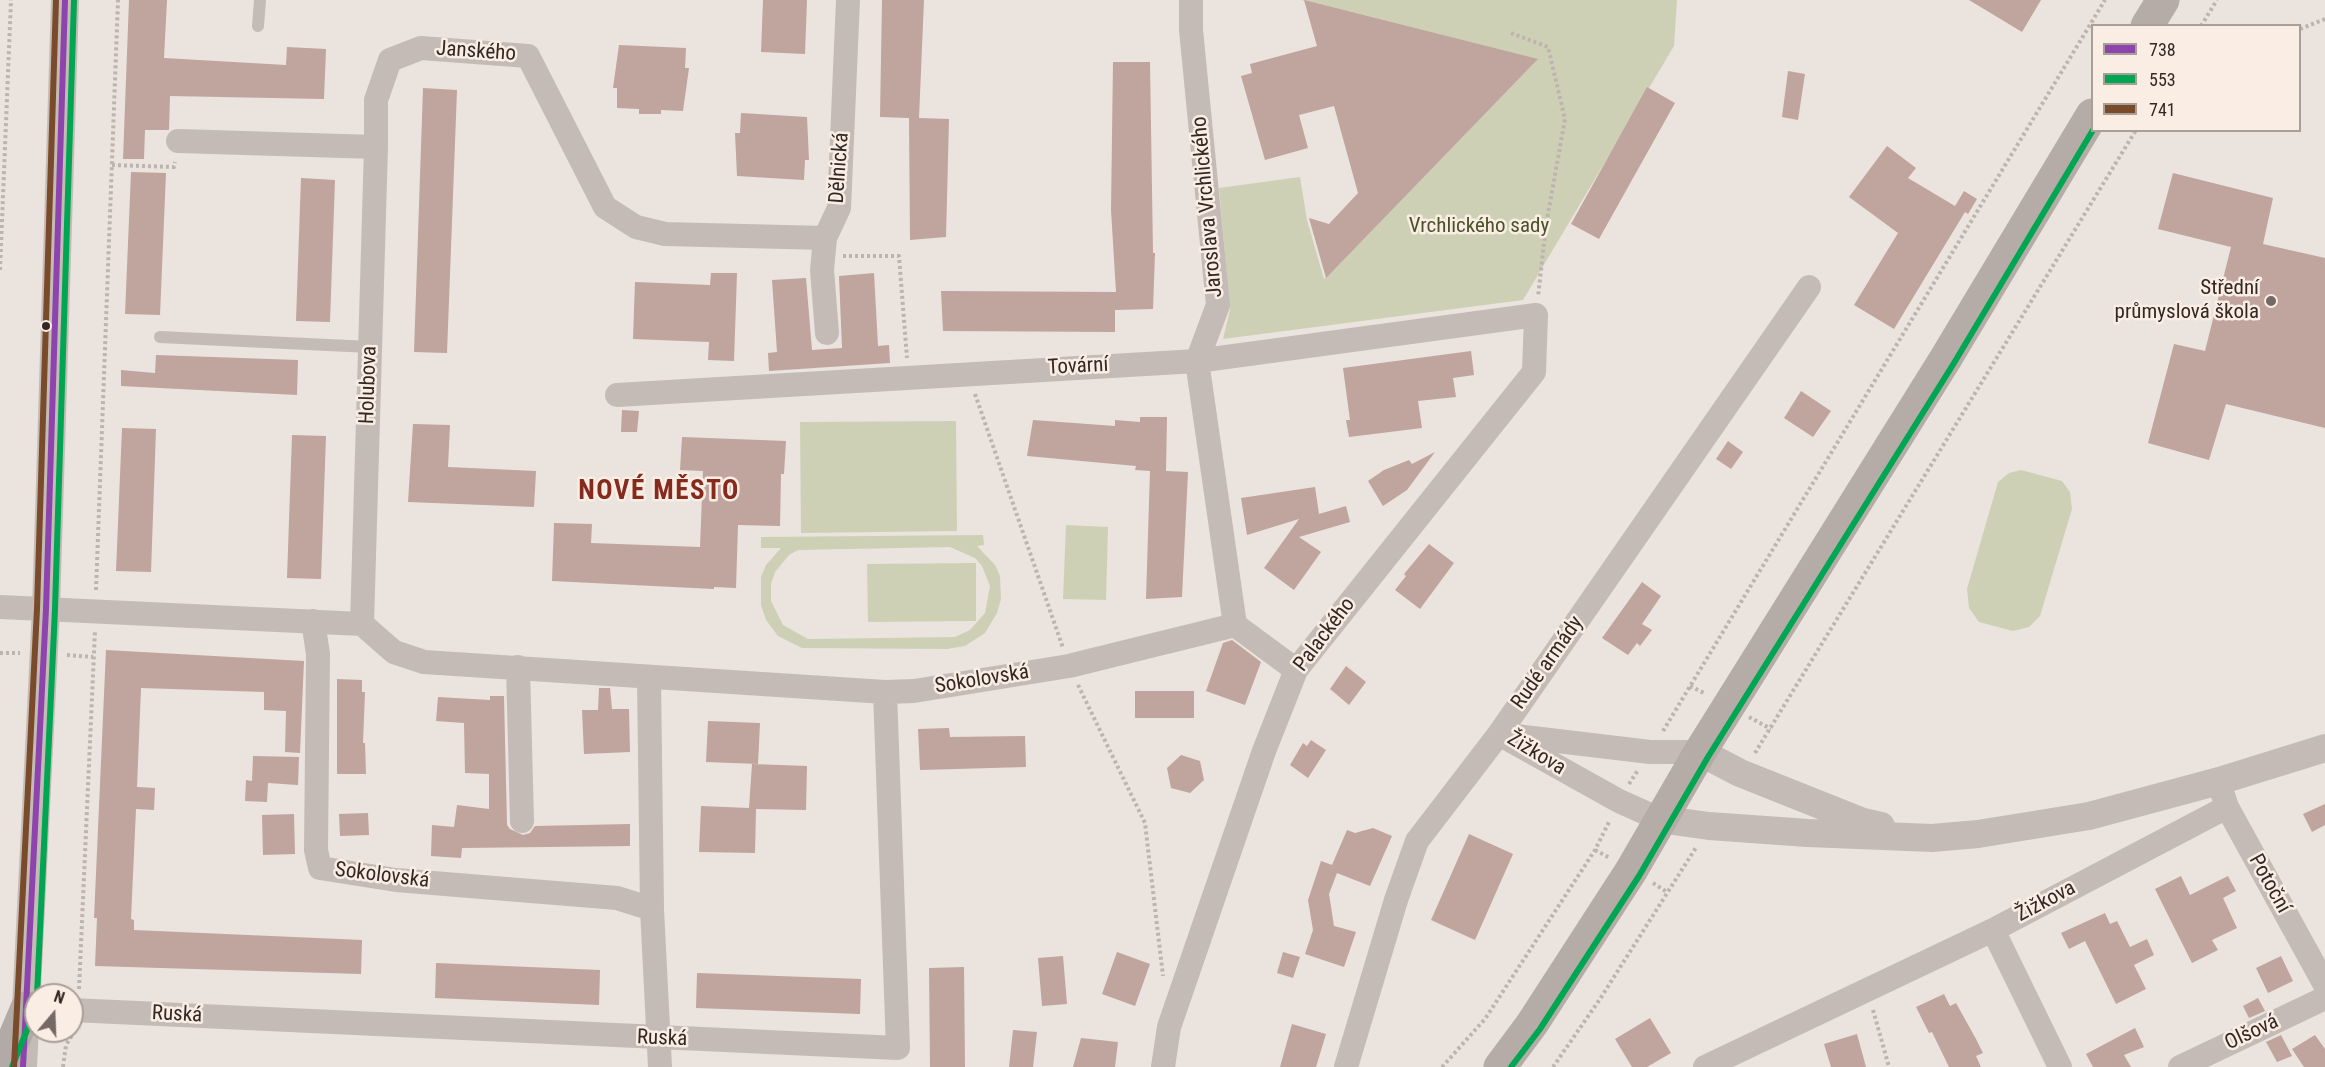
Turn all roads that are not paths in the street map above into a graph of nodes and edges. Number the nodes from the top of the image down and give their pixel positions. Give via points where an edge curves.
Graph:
1 (65, 0) edge
2 (260, 0) edge
3 (848, 0) edge
4 (1191, 0) edge
5 (2163, 0) edge
6 (2148, 24) edge
7 (258, 26) dead end
8 (2091, 117) edge
9 (177, 141) road end
10 (376, 147) junction
11 (824, 247) junction
12 (1809, 287) dead end
13 (1536, 315) joint
14 (827, 333) dead end
15 (160, 337) dead end
16 (370, 347) junction
17 (1197, 361) junction
18 (617, 395) dead end
19 (0, 607) edge
20 (46, 609) junction
21 (313, 621) junction
22 (362, 624) junction
23 (1235, 625) junction
24 (518, 667) junction
25 (1296, 670) junction
26 (649, 679) junction
27 (885, 692) junction
28 (1499, 734) junction
29 (2325, 748) edge
30 (1700, 752) junction
31 (2223, 794) junction
32 (1659, 819) junction
33 (522, 821) dead end
34 (1932, 838) junction
35 (652, 909) junction
36 (1993, 930) junction
37 (32, 983) edge
38 (2325, 985) edge
39 (2325, 998) edge
40 (84, 1010) edge
41 (24, 1022) edge
42 (659, 1039) junction
43 (26, 1043) edge
44 (2, 1067) edge
45 (23, 1067) edge
46 (660, 1067) edge
47 (1163, 1067) edge
48 (1346, 1067) edge
49 (1500, 1067) edge
50 (1705, 1067) edge
51 (2060, 1067) edge
52 (2180, 1067) edge

1 - 20 street
2 - 7 lane
3 - 11 street, Dělnická via 839,208
4 - 17 street, Jaroslava Vrchlického via 1218,305
5 - 6 main road
8 - 30 main road via 1946,358
9 - 10 street
10 - 11 street, Janského via 376,100 390,60 421,48 528,56 605,207 636,227 665,234
10 - 16 street, Holubova
11 - 14 street, Dělnická
12 - 28 street, Rudé armády
13 - 17 street, Tovární
13 - 25 street, Palackého via 1534,372
15 - 16 lane
16 - 22 street, Holubova
17 - 18 street, Tovární
17 - 23 street, Jaroslava Vrchlického
19 - 20 street
20 - 21 street
20 - 37 street
21 - 22 street
21 - 35 street, Sokolovská via 318,654 316,850 320,868 396,880 617,898
22 - 24 street, Sokolovská via 394,652 424,662
23 - 25 street
23 - 27 street, Sokolovská via 1069,666 914,691
24 - 26 street, Sokolovská
24 - 33 street
25 - 47 street, Palackého via 1264,751 1169,1027
26 - 27 street, Sokolovská
26 - 35 street
27 - 42 street, Ruská via 898,1048
28 - 30 street, Žižkova via 1650,752
28 - 32 street, Žižkova
28 - 48 street, Rudé armády via 1417,841
29 - 31 street, Žižkova
30 - 32 main road
30 - 34 street, Žižkova via 1740,773 1863,822
31 - 34 street, Žižkova
31 - 36 street, Žižkova
31 - 38 street, Potoční
32 - 34 street, Žižkova via 1709,826
32 - 49 main road via 1582,949
35 - 42 street
36 - 50 street, Žižkova
36 - 51 street
39 - 52 street, Olšová
40 - 42 street, Ruská
41 - 44 main road
42 - 46 street
43 - 45 street

